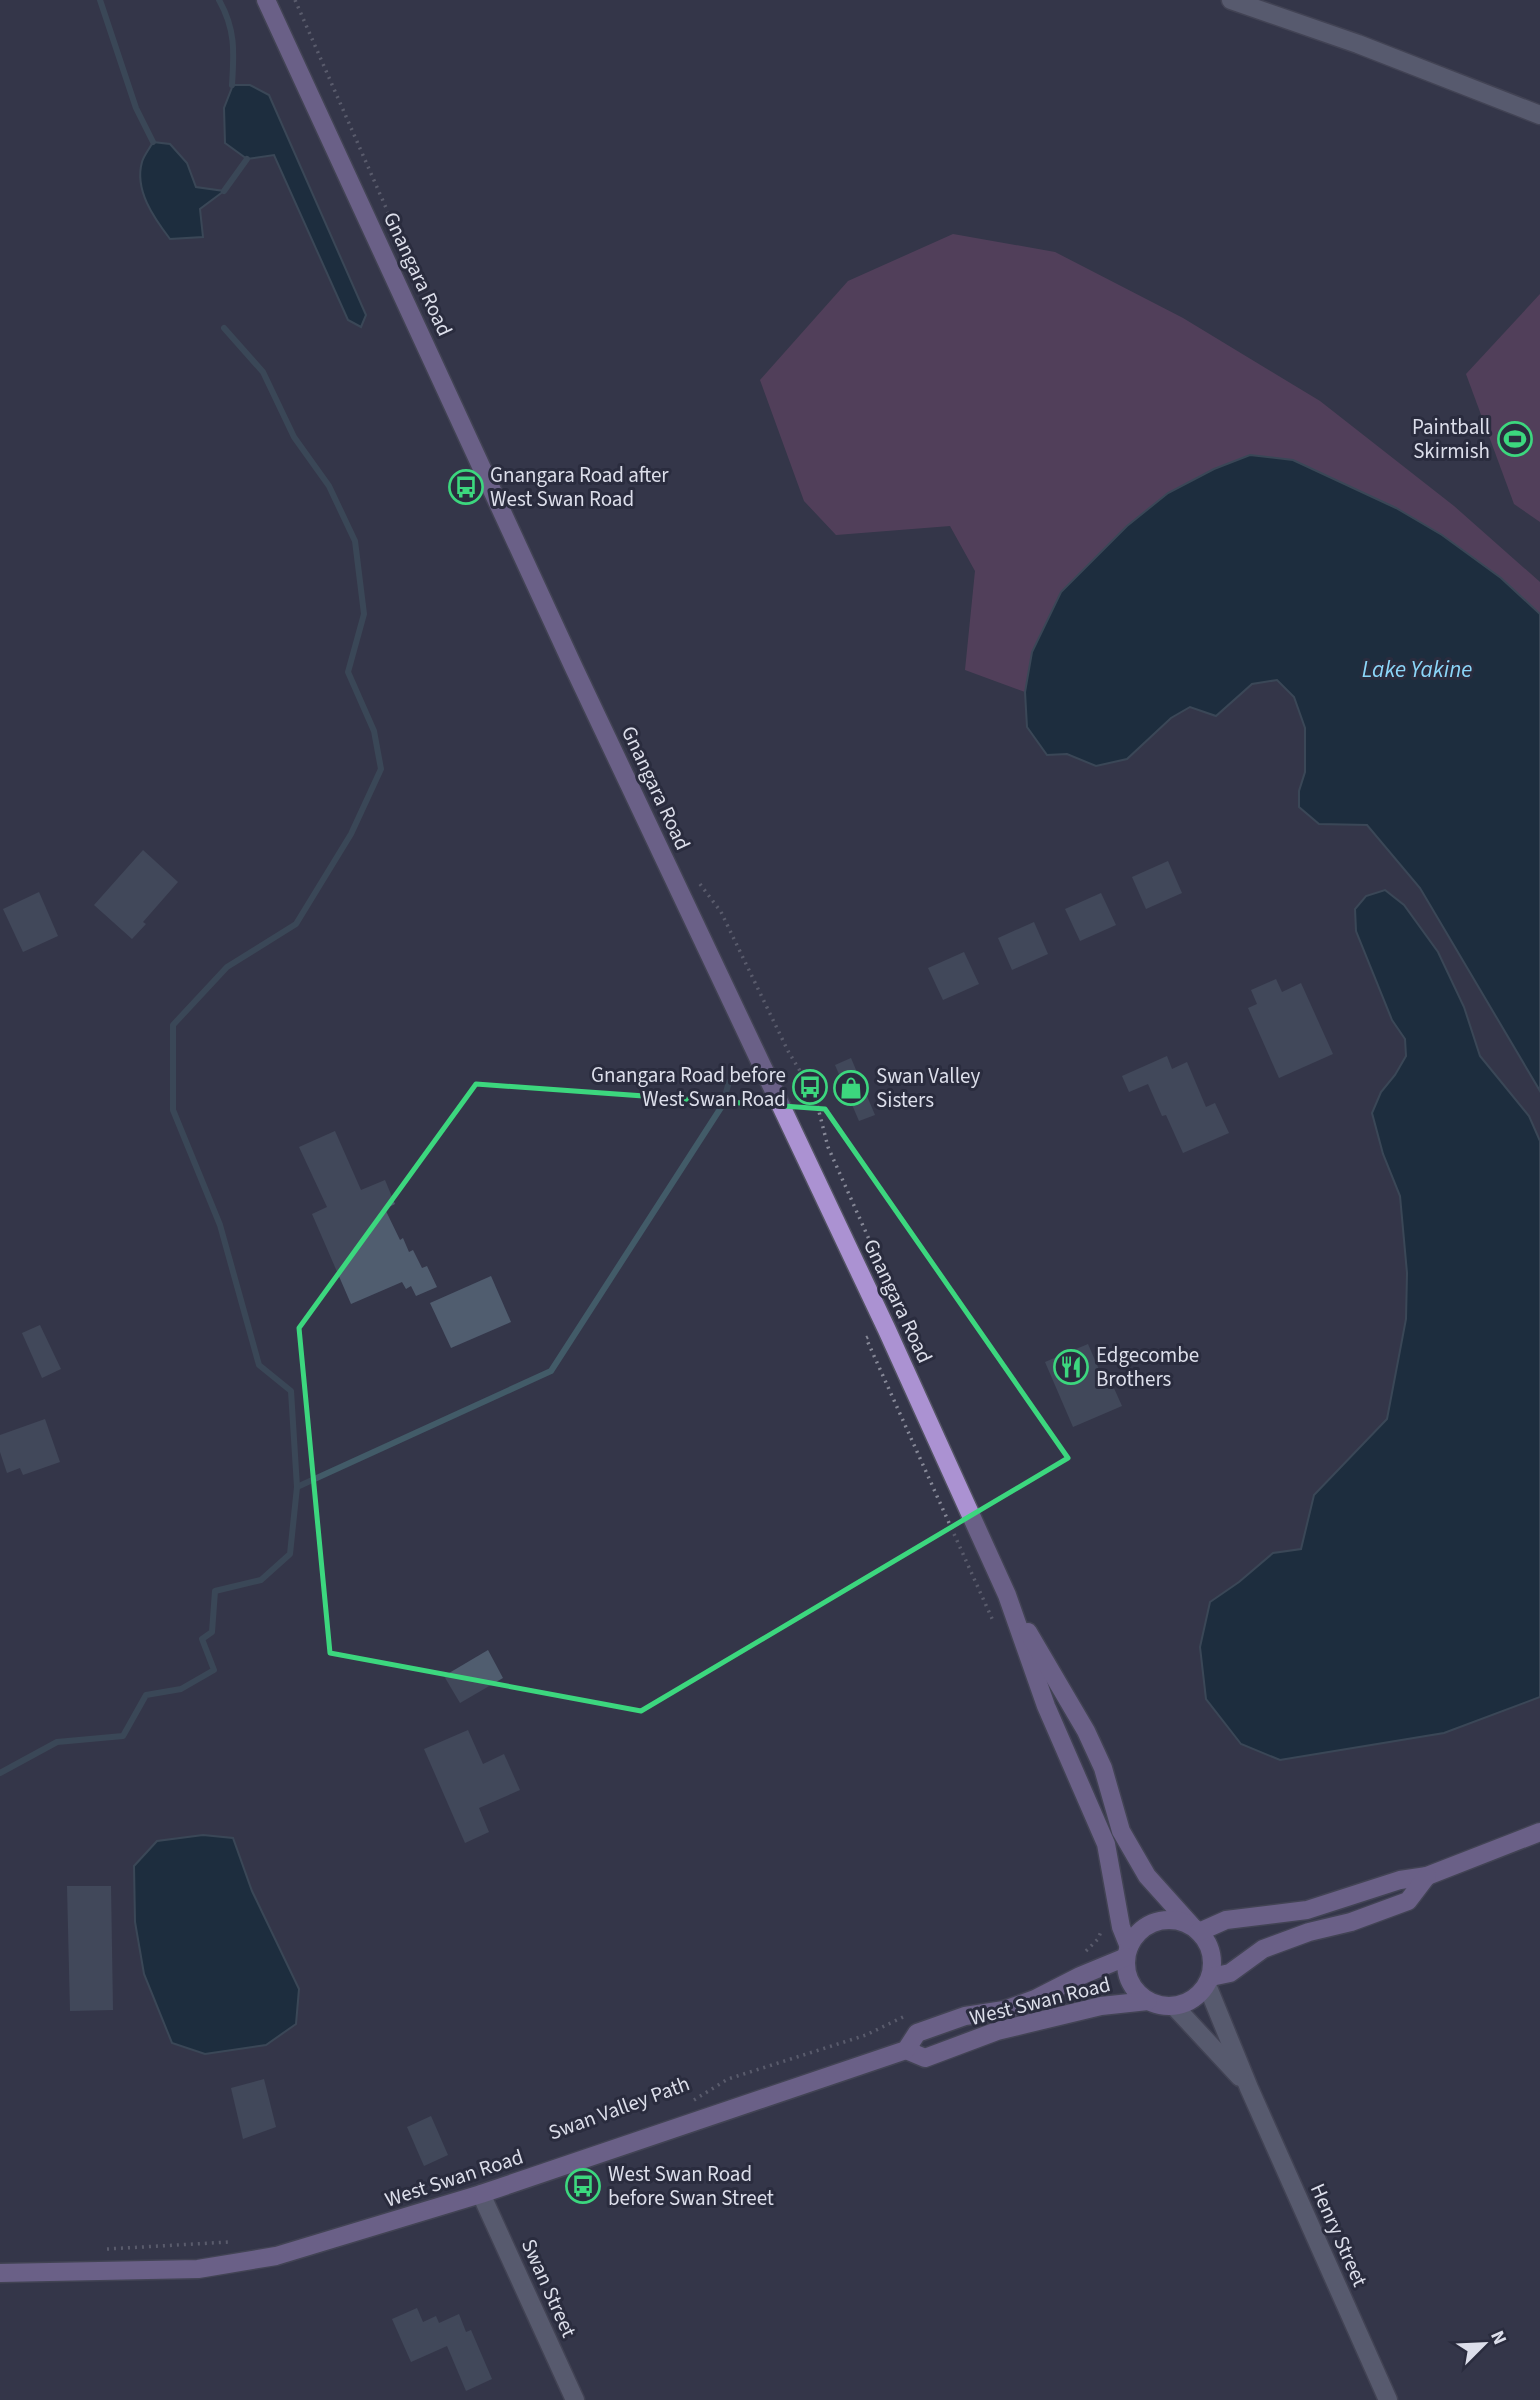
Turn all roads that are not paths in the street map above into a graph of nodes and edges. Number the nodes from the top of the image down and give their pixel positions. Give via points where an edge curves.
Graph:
1 (266, 0) edge
2 (1231, 0) edge
3 (1540, 115) edge
4 (1007, 1595) junction
5 (1540, 1832) edge
6 (1427, 1876) junction
7 (1195, 1928) junction
8 (1128, 1952) junction
9 (1209, 1981) junction
10 (1148, 2001) junction
11 (1174, 2006) junction
12 (906, 2050) junction
13 (1249, 2088) junction
14 (481, 2194) junction
15 (0, 2273) edge
16 (575, 2400) edge
17 (1388, 2400) edge

1 - 4 main road, Gnangara Road
2 - 3 street
4 - 7 main road, Gnangara Road via 1086,1731 1121,1831 1147,1876
4 - 8 main road, Gnangara Road via 1046,1706 1106,1844
5 - 6 main road
6 - 7 main road via 1400,1880 1307,1910
6 - 9 main road via 1408,1901 1263,1949 1230,1973
7 - 8 main road via 1177,1920 1148,1925
7 - 9 main road via 1211,1953
8 - 10 main road via 1130,1982
8 - 12 main road, West Swan Road via 1035,1999 917,2032
9 - 11 main road via 1198,1996
9 - 13 street, Henry Street
10 - 11 main road
10 - 12 main road, West Swan Road via 1101,2006 997,2031 925,2058
11 - 13 street, Henry Street
12 - 14 main road, West Swan Road
13 - 17 street, Henry Street
14 - 15 main road, West Swan Road via 263,2259 198,2269
14 - 16 street, Swan Street

